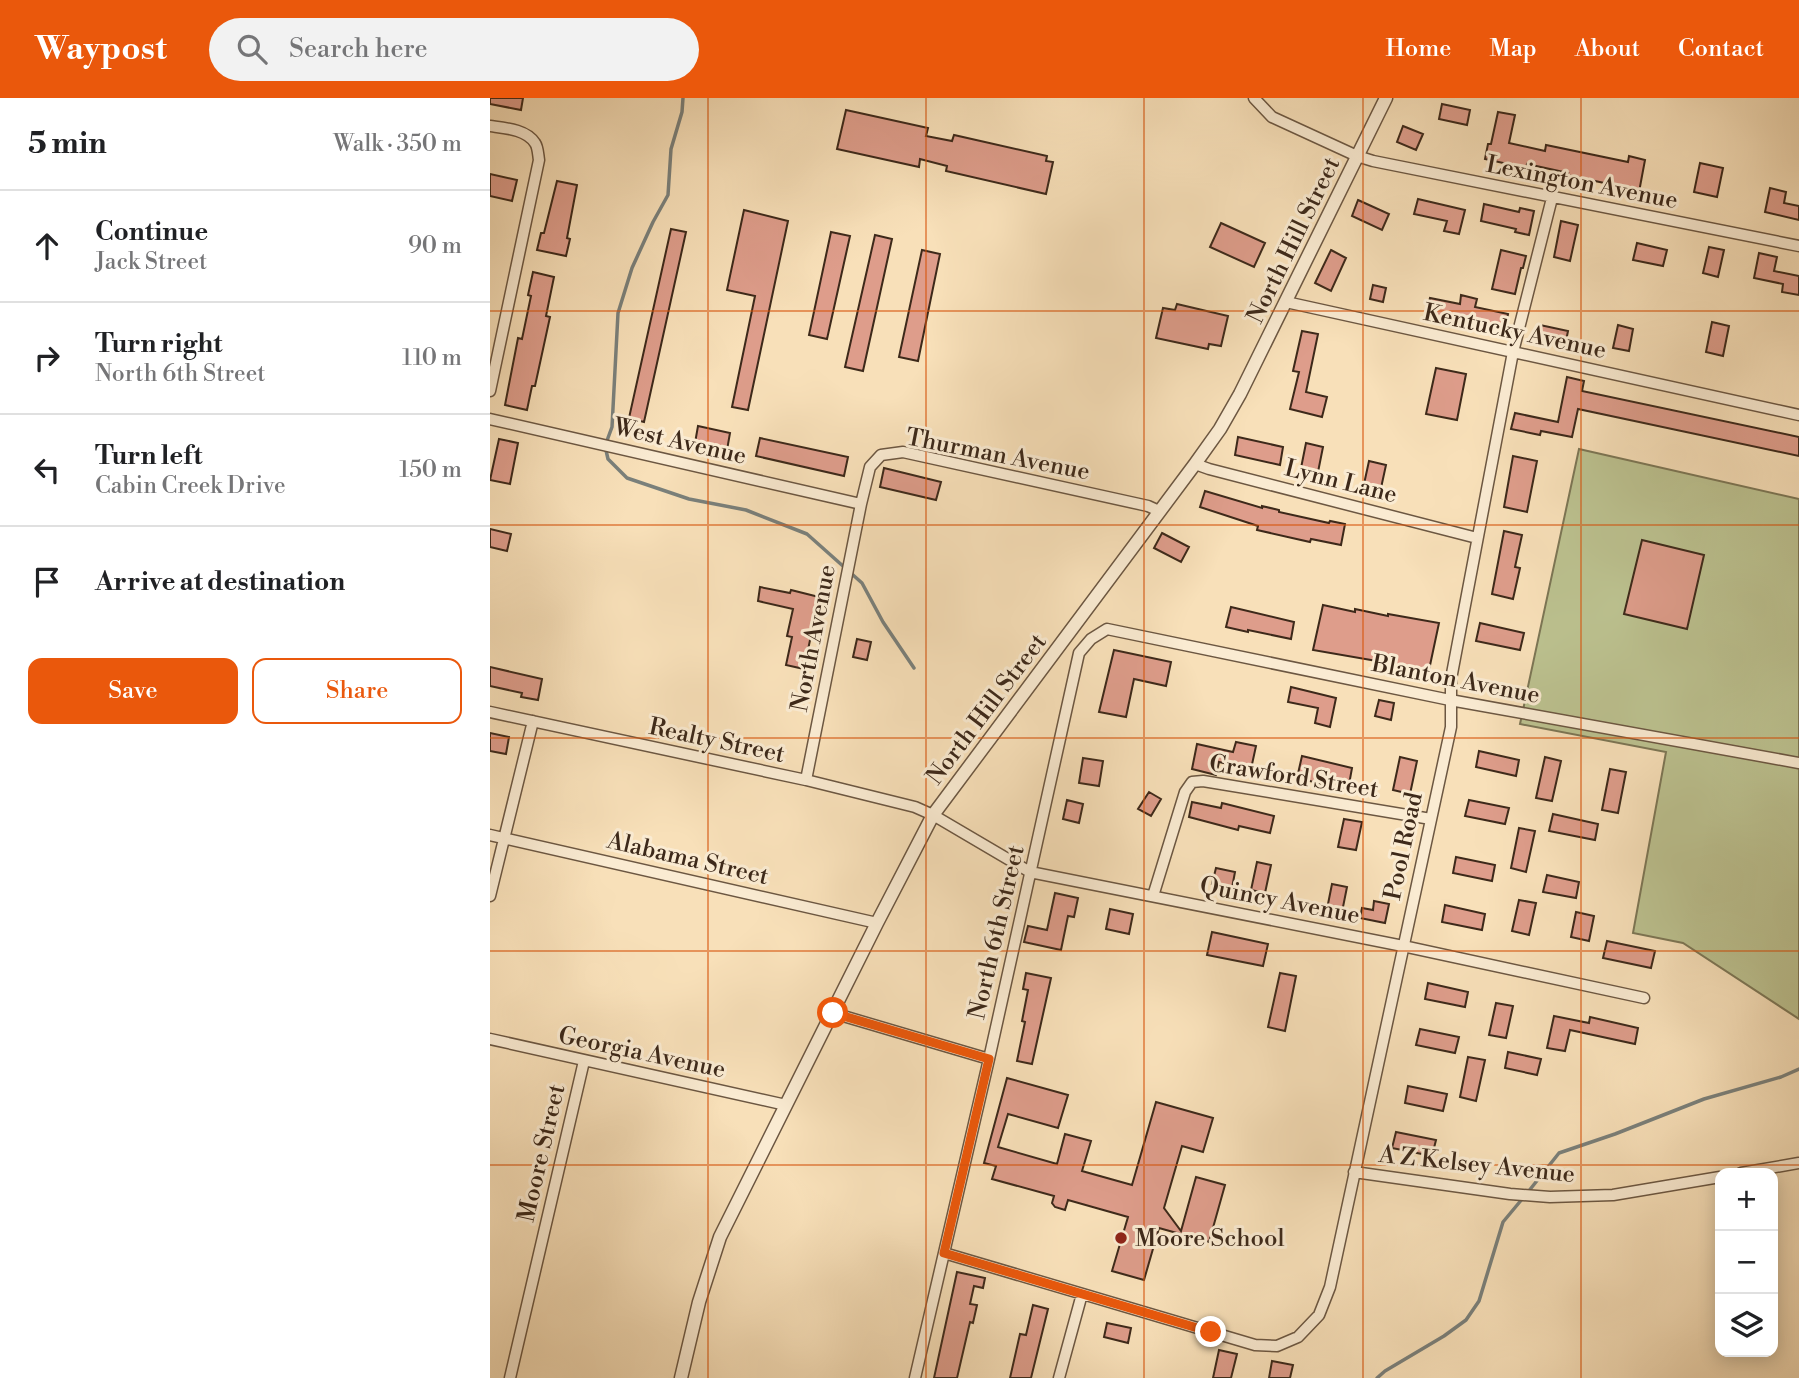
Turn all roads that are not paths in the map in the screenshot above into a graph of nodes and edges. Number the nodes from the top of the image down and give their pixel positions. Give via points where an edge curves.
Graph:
1 (1254, 98) edge
2 (1386, 98) edge
3 (490, 126) edge
4 (1357, 156) junction
5 (1552, 198) junction
6 (1799, 246) edge
7 (1286, 302) junction
8 (1513, 352) junction
9 (490, 391) edge
10 (1799, 415) edge
11 (490, 419) edge
12 (1195, 464) junction
13 (861, 505) junction
14 (1159, 511) junction
15 (1477, 538) junction
16 (1107, 629) joint
17 (1450, 700) junction
18 (490, 712) edge
19 (533, 721) junction
20 (1799, 762) edge
21 (806, 780) junction
22 (933, 815) junction
23 (1431, 819) junction
24 (490, 835) edge
25 (504, 838) junction
26 (1030, 872) junction
27 (490, 896) edge
28 (1153, 896) junction
29 (877, 923) junction
30 (1403, 946) junction
31 (1644, 998) dead end
32 (833, 1013) junction
33 (490, 1039) edge
34 (989, 1059) junction
35 (584, 1061) junction
36 (786, 1105) junction
37 (1799, 1163) edge
38 (1770, 1168) edge
39 (1354, 1172) junction
40 (1715, 1178) edge
41 (944, 1253) junction
42 (1082, 1294) junction
43 (510, 1378) edge
44 (681, 1378) edge
45 (915, 1378) edge
46 (1059, 1378) edge

1 - 4 street, Lexington Avenue via 1272,117
2 - 4 street, North Hill Street
3 - 9 street via 528,136 537,144 539,160
4 - 5 street, Lexington Avenue
4 - 7 street, North Hill Street
5 - 6 street, Lexington Avenue
5 - 8 street, Pool Road
7 - 8 street, Kentucky Avenue
7 - 12 street, North Hill Street via 1240,394
8 - 10 street, Kentucky Avenue
8 - 15 street, Pool Road
11 - 13 street, West Avenue
12 - 14 street, North Hill Street
12 - 15 street, Lynn Lane
13 - 14 street, Thurman Avenue via 870,467 881,455 903,452
13 - 21 street, North Avenue
14 - 22 street, North Hill Street
15 - 17 street, Pool Road
16 - 17 street, Blanton Avenue
16 - 26 street, North 6th Street via 1079,653
17 - 20 street, Blanton Avenue
17 - 23 street, Pool Road via 1451,727
18 - 19 street, Realty Street
19 - 21 street, Realty Street
19 - 25 street
21 - 22 street, Realty Street
22 - 26 street, Realty Street
22 - 29 street, North Hill Street
23 - 28 street, Crawford Street via 1192,782
23 - 30 street, Pool Road
24 - 25 street, Alabama Street
25 - 27 street
25 - 29 street, Alabama Street
26 - 28 street, Quincy Avenue
26 - 34 street, North 6th Street
28 - 30 street, Quincy Avenue
29 - 32 street, North Hill Street
30 - 31 street, Quincy Avenue
30 - 39 street, Pool Road
32 - 34 street
32 - 36 street, North Hill Street
33 - 35 street, Georgia Avenue
34 - 41 street, North 6th Street
35 - 36 street, Georgia Avenue
35 - 43 street, Moore Street
36 - 44 street, North Hill Street via 720,1237
37 - 38 street
39 - 40 street, A Z Kelsey Avenue via 1550,1197 1613,1195
39 - 42 street, Pool Road via 1330,1287 1319,1315 1298,1337 1278,1346 1255,1345
41 - 42 street
41 - 45 street, North 6th Street
42 - 46 street

